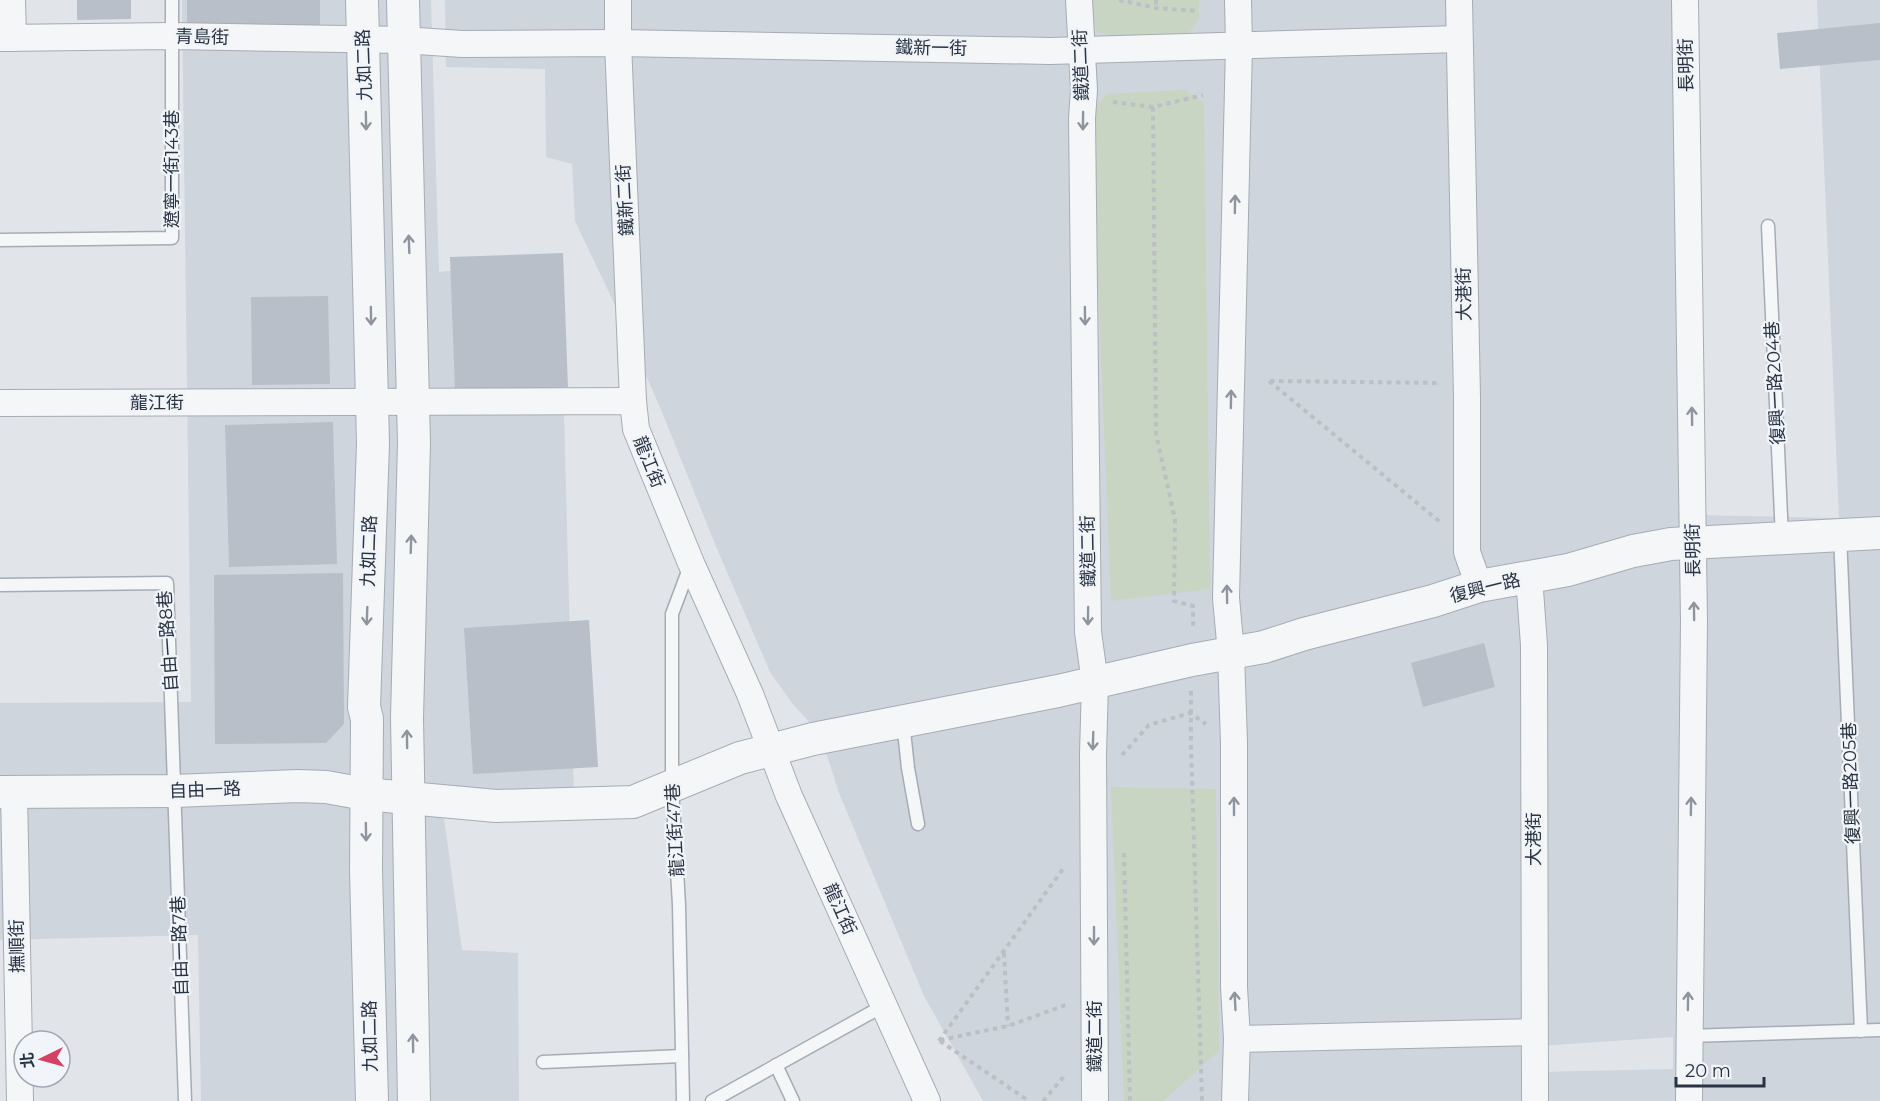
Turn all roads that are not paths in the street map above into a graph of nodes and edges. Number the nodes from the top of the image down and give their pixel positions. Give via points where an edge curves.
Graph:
1 (12, 0) edge
2 (172, 0) edge
3 (362, 0) edge
4 (403, 0) edge
5 (618, 0) edge
6 (1079, 0) edge
7 (1238, 0) edge
8 (1458, 0) edge
9 (1684, 0) edge
10 (172, 36) junction
11 (7, 38) edge
12 (363, 39) junction
13 (1459, 39) junction
14 (403, 40) junction
15 (618, 43) junction
16 (1239, 45) junction
17 (1081, 50) junction
18 (1768, 226) dead end
19 (0, 240) edge
20 (633, 401) junction
21 (372, 402) junction
22 (413, 402) junction
23 (0, 403) edge
24 (1880, 533) edge
25 (1840, 535) junction
26 (1782, 539) junction
27 (1694, 543) junction
28 (691, 563) junction
29 (1529, 578) junction
30 (0, 585) edge
31 (1479, 586) junction
32 (1231, 653) junction
33 (1095, 683) junction
34 (903, 722) junction
35 (772, 751) junction
36 (672, 786) junction
37 (174, 791) junction
38 (7, 792) edge
39 (365, 794) junction
40 (408, 798) junction
41 (918, 824) dead end
42 (883, 1006) junction
43 (1880, 1030) edge
44 (1862, 1031) junction
45 (1534, 1032) junction
46 (1688, 1036) junction
47 (1237, 1039) junction
48 (682, 1056) junction
49 (543, 1062) dead end
50 (776, 1065) junction
51 (20, 1101) edge
52 (185, 1101) edge
53 (372, 1101) edge
54 (414, 1101) edge
55 (683, 1101) edge
56 (712, 1101) edge
57 (793, 1101) edge
58 (927, 1101) edge
59 (1095, 1101) edge
60 (1235, 1101) edge
61 (1535, 1101) edge
62 (1689, 1101) edge

1 - 11 street
2 - 10 lane
3 - 12 street, 九如二路
4 - 14 street
5 - 15 street, 鐵新二街
6 - 17 street, 鐵道二街
7 - 16 street
8 - 13 street, 大港街
27 -> 9 street, 長明街
10 - 11 street, 青島街
10 - 12 street, 青島街
10 - 19 lane, 遼寧一街143巷 via 172,238
12 - 14 street, 青島街
12 -> 21 street, 九如二路
13 - 16 street, 鐵新一街
13 - 31 street, 大港街 via 1467,552
14 - 15 street, 鐵新一街 via 462,44
22 -> 14 street
15 - 17 street, 鐵新一街
15 - 20 street, 鐵新二街
16 - 17 street, 鐵新一街
32 -> 16 street via 1226,598
17 -> 33 street, 鐵道二街 via 1088,632
18 - 26 lane, 復興一路204巷
20 - 22 street, 龍江街
20 - 28 street, 龍江街 via 636,429
21 - 22 street, 龍江街
21 - 23 street, 龍江街
21 -> 39 street, 九如二路
40 -> 22 street
24 - 25 street, 復興一路
25 - 26 street, 復興一路
25 - 44 lane, 復興一路205巷
26 - 27 street, 復興一路
27 - 29 street, 復興一路 via 1633,551
46 -> 27 street, 長明街
28 - 35 street, 龍江街
28 - 36 lane, 龍江街47巷 via 672,614
29 - 31 street, 復興一路
29 - 45 street, 大港街 via 1534,645
30 - 37 lane, 自由一路8巷 via 167,583
31 - 32 street, 復興一路
32 - 33 street, 復興一路
47 -> 32 street
33 - 34 street, 復興一路
33 -> 59 street, 鐵道二街
34 - 35 street, 復興一路
34 - 41 lane
35 - 36 street, 自由一路 via 740,758
35 - 42 street, 龍江街
36 - 40 street, 自由一路 via 633,802 496,806
36 - 48 lane, 龍江街47巷
37 - 38 street, 自由一路
37 - 39 street, 自由一路 via 298,786
37 - 52 lane, 自由一路7巷
38 - 51 street, 撫順街
39 - 40 street, 自由一路
39 -> 53 street, 九如二路
54 -> 40 street
42 - 50 lane
42 - 58 street, 龍江街
43 - 44 lane
44 - 46 lane
45 - 47 street
45 - 61 street, 大港街
46 - 62 street, 長明街
47 - 60 street
48 - 49 lane
48 - 55 lane, 龍江街47巷
50 - 56 lane
50 - 57 lane

